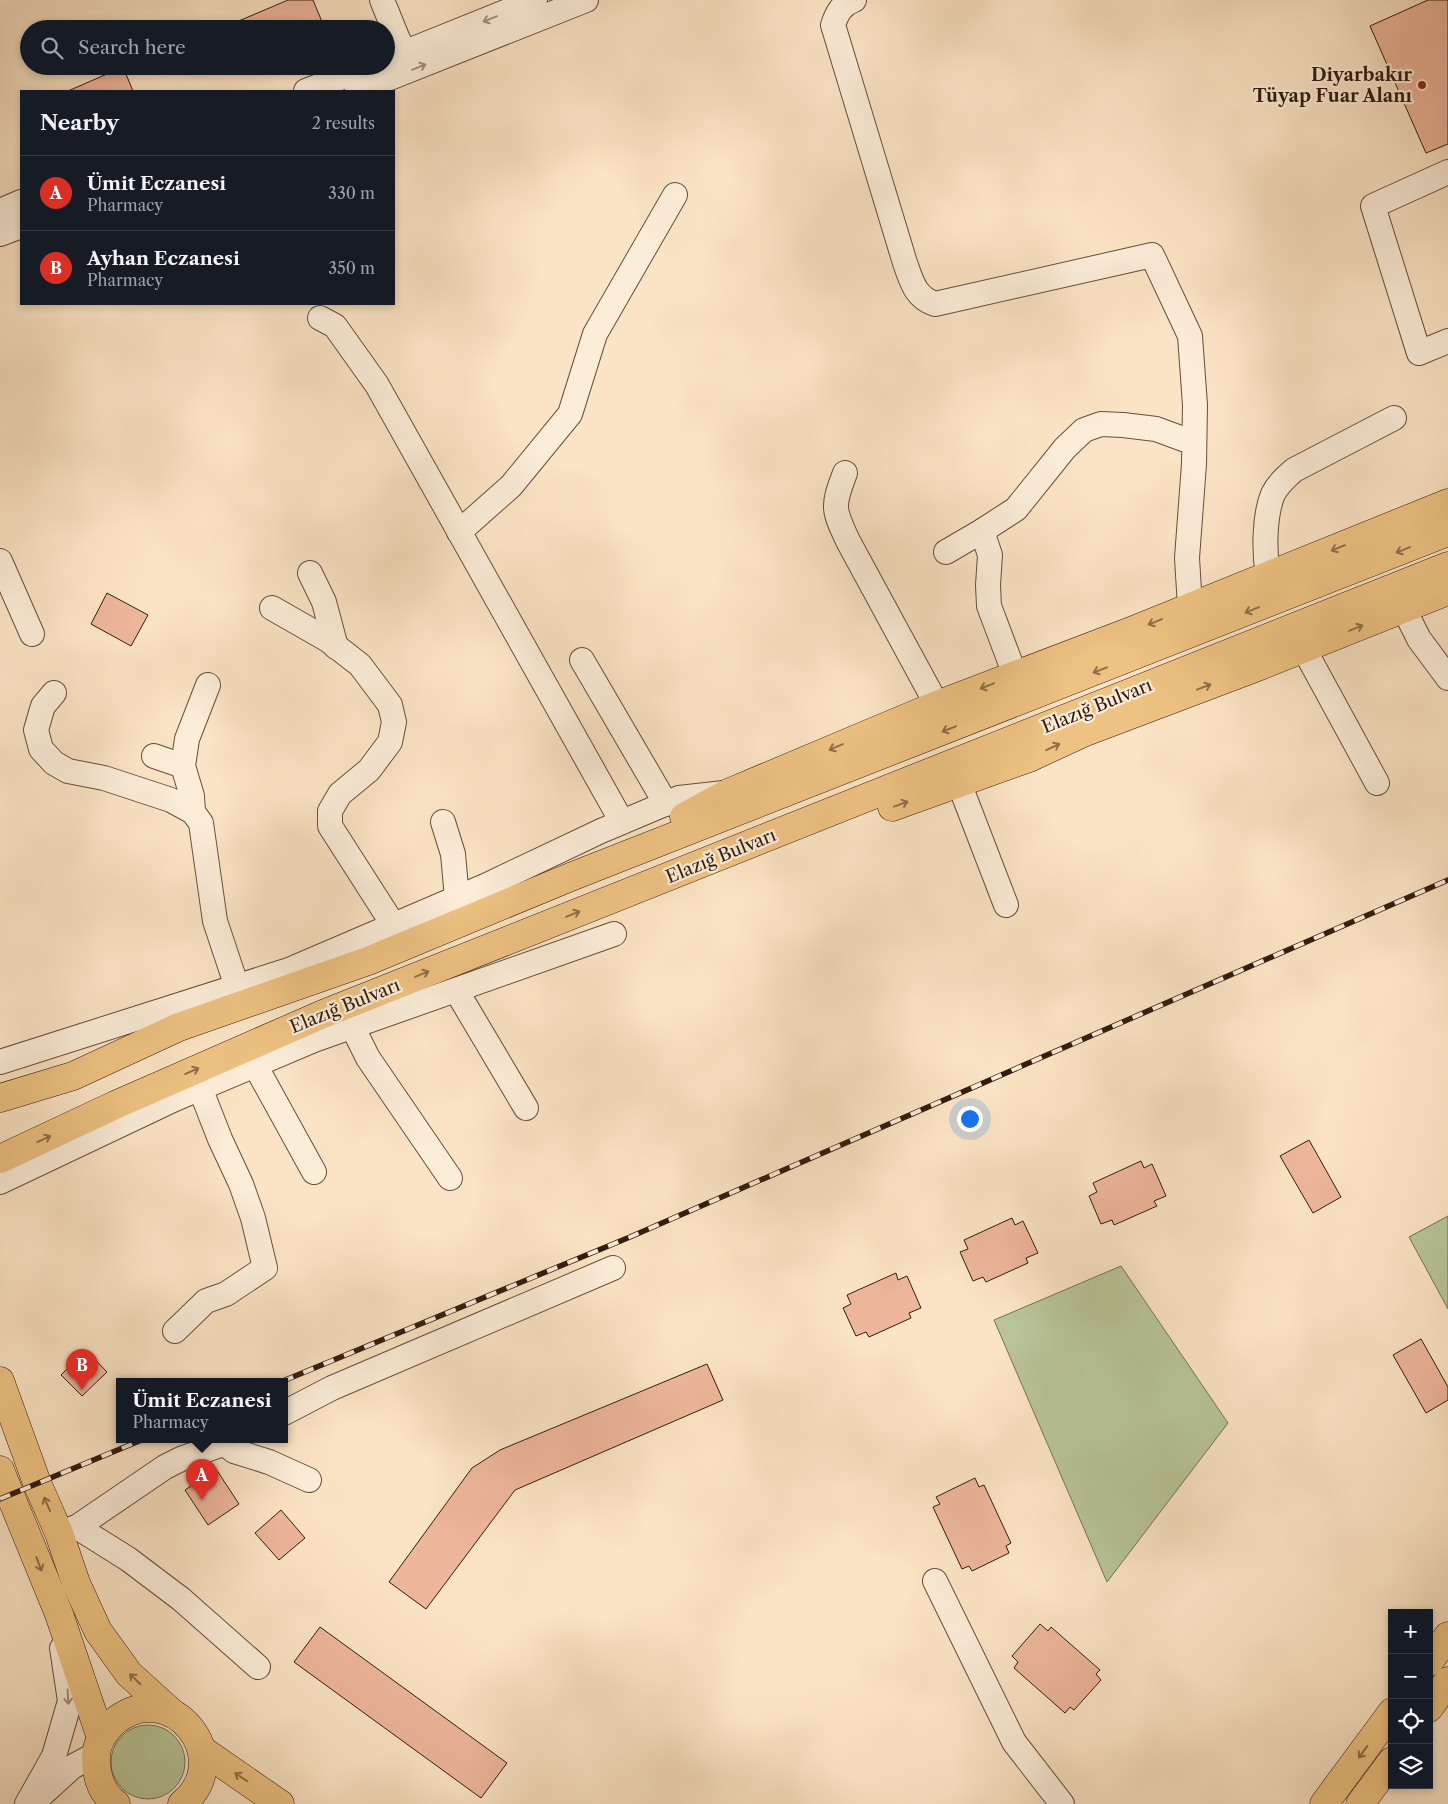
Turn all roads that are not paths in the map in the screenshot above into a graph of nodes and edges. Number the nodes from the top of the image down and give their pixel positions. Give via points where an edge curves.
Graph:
1 (382, 0) edge
2 (536, 0) edge
3 (586, 0) edge
4 (854, 0) edge
5 (387, 20) edge
6 (396, 56) edge
7 (348, 75) edge
8 (309, 90) edge
9 (360, 90) edge
10 (1448, 172) edge
11 (675, 195) dead end
12 (20, 202) edge
13 (0, 211) edge
14 (20, 226) edge
15 (0, 234) edge
16 (320, 318) dead end
17 (1448, 341) edge
18 (1394, 418) dead end
19 (1194, 443) junction
20 (844, 473) dead end
21 (1448, 503) edge
22 (982, 531) junction
23 (459, 532) junction
24 (1448, 532) edge
25 (946, 552) dead end
26 (0, 561) edge
27 (1448, 566) edge
28 (310, 573) dead end
29 (1268, 576) junction
30 (1448, 591) edge
31 (1190, 607) junction
32 (272, 608) dead end
33 (1404, 609) junction
34 (32, 634) dead end
35 (336, 647) junction
36 (1304, 648) junction
37 (582, 660) dead end
38 (1015, 675) junction
39 (1448, 678) edge
40 (208, 685) dead end
41 (54, 693) dead end
42 (937, 705) junction
43 (154, 756) dead end
44 (183, 766) junction
45 (959, 783) junction
46 (1377, 783) dead end
47 (728, 793) junction
48 (666, 804) junction
49 (194, 812) junction
50 (443, 822) dead end
51 (622, 822) junction
52 (753, 844) junction
53 (573, 876) junction
54 (457, 898) junction
55 (1006, 906) dead end
56 (394, 926) junction
57 (614, 934) dead end
58 (237, 987) junction
59 (456, 990) junction
60 (352, 1026) junction
61 (0, 1062) edge
62 (255, 1065) junction
63 (200, 1088) junction
64 (0, 1098) edge
65 (526, 1108) dead end
66 (0, 1159) edge
67 (314, 1172) dead end
68 (450, 1178) dead end
69 (0, 1182) edge
70 (613, 1268) dead end
71 (176, 1331) dead end
72 (0, 1381) edge
73 (288, 1411) edge
74 (225, 1443) edge
75 (232, 1443) edge
76 (0, 1470) edge
77 (309, 1480) dead end
78 (68, 1530) junction
79 (935, 1580) dead end
80 (59, 1614) junction
81 (1448, 1636) edge
82 (1433, 1657) edge
83 (258, 1667) dead end
84 (1448, 1681) edge
85 (1433, 1702) edge
86 (170, 1712) junction
87 (1388, 1717) edge
88 (99, 1746) junction
89 (202, 1750) junction
90 (1388, 1766) edge
91 (27, 1804) edge
92 (116, 1804) edge
93 (182, 1804) edge
94 (280, 1804) edge
95 (1062, 1804) edge
96 (1324, 1804) edge
97 (1360, 1804) edge

1 - 5 street
2 -> 6 street
9 -> 3 street
4 - 19 street via 846,2 836,14 833,24 902,254 916,290 925,300 935,304 1152,255 1190,336
7 - 8 street
10 - 17 street via 1373,206 1419,353
11 - 23 street via 595,334 570,414 511,486
12 - 13 street
14 - 15 street
16 - 23 street via 334,326 377,385
18 - 29 street via 1294,470 1283,479 1268,511 1265,557
19 - 22 street via 1156,429 1123,425 1101,424 1084,430 1065,448 1016,509
19 - 31 street via 1187,558
20 - 42 street via 835,499 836,516
21 -> 29 main road
22 - 25 street
22 - 38 street via 990,554 989,606
23 - 51 street
24 -> 53 main road, Elazığ Bulvarı
26 - 34 street
27 - 52 main road, Elazığ Bulvarı
28 - 35 street via 324,602
29 - 31 main road
30 - 33 main road
31 -> 38 main road
32 - 35 street
36 -> 33 main road
33 - 39 street via 1419,639
35 - 56 street via 360,665 390,705 394,722 390,742 369,770 340,794 330,811 330,826
45 -> 36 main road
36 - 46 street
37 - 48 street
38 -> 42 main road
40 - 44 street via 188,739
41 - 49 street via 43,706 36,730 41,749 54,762 68,771 104,778 171,800
42 -> 47 main road
43 - 44 street
44 - 49 street
52 -> 45 main road via 885,810
45 - 55 street
47 - 48 street via 680,798
47 - 53 main road
48 - 51 street
49 - 58 street via 201,824 215,921
50 - 54 street via 453,854
51 - 54 street
66 -> 52 main road, Elazığ Bulvarı via 323,1014
53 - 64 main road, Elazığ Bulvarı via 368,961 178,1027 73,1076
54 - 56 street
56 - 58 street via 290,970
57 - 59 street
58 - 61 street
59 - 60 street
59 - 65 street
60 - 62 street
60 - 68 street via 368,1058
62 - 63 street
62 - 67 street
63 - 69 street
63 - 71 street via 241,1184 266,1268 226,1294 206,1302
70 - 73 street via 332,1388
78 -> 72 main road via 37,1483
74 - 78 street via 165,1467
75 - 77 street via 234,1451
76 -> 80 main road
78 - 83 street via 128,1560 181,1599
86 -> 78 main road via 130,1674 98,1631 76,1583
79 - 95 street via 1014,1742
80 - 88 main road
80 -> 91 street via 70,1701 54,1756
81 - 82 main road
84 - 85 main road
86 - 88 main road via 155,1708 123,1714 110,1724
86 - 89 main road via 185,1721 196,1734
87 -> 96 main road
88 - 91 street via 42,1796
88 - 92 main road via 96,1771 102,1787
89 - 93 main road via 203,1767 198,1784
94 -> 89 main road
90 - 97 main road

